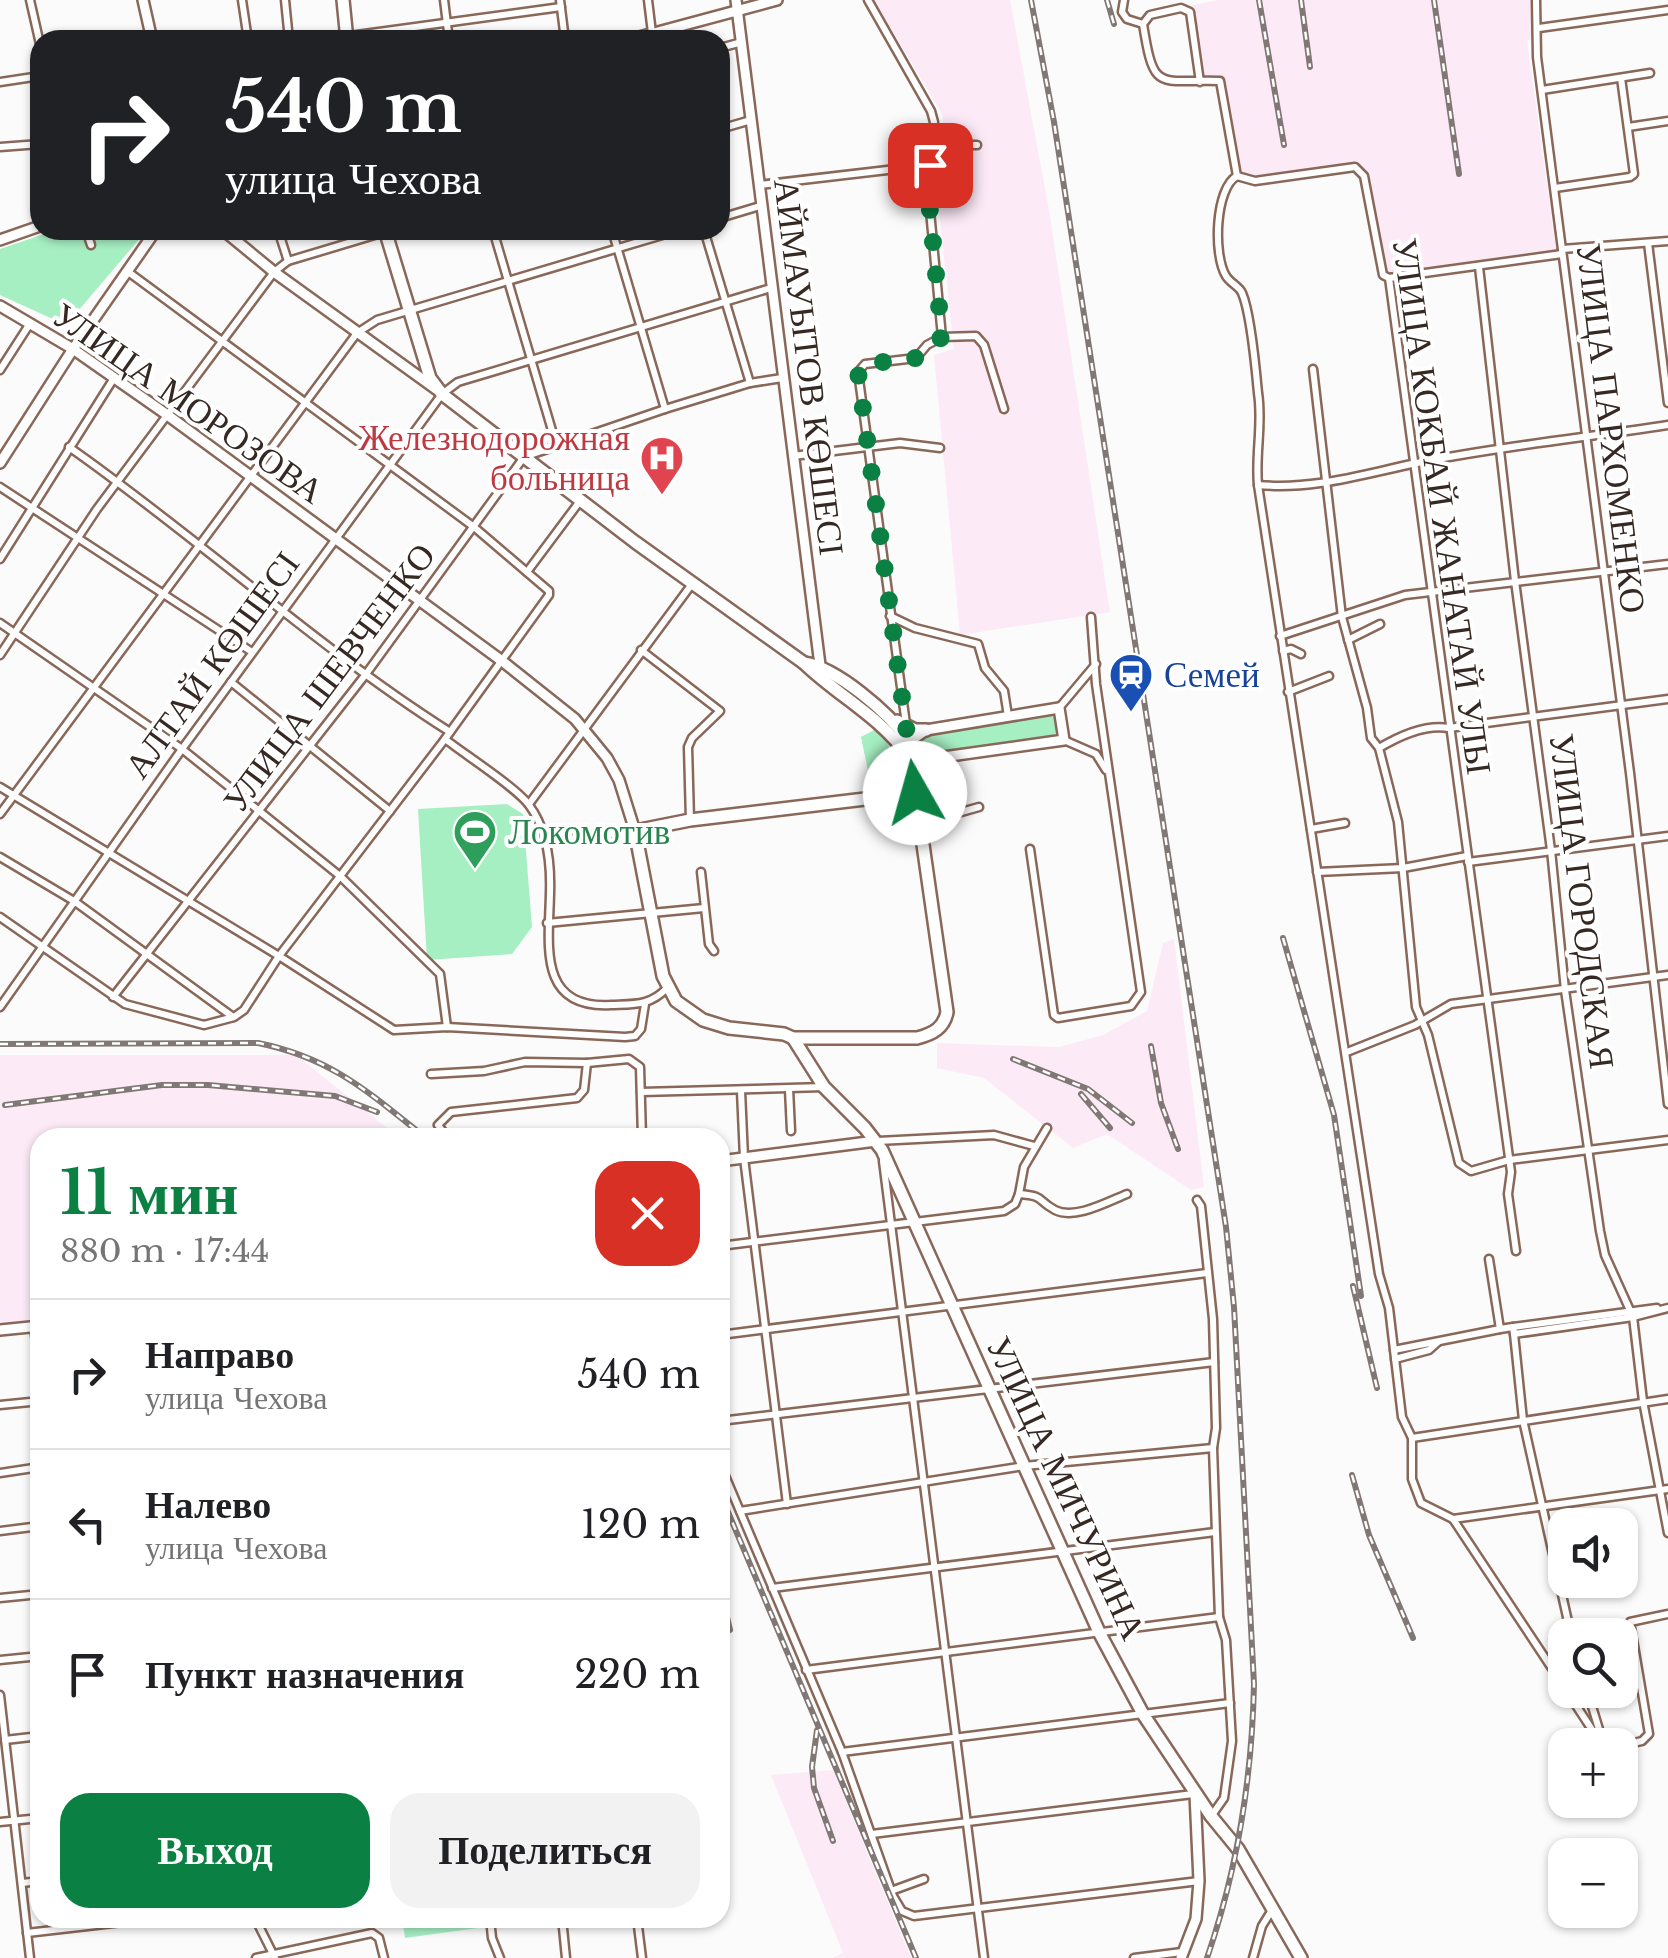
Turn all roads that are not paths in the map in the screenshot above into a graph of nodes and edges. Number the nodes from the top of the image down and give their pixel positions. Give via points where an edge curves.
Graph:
1 (30, 0) edge
2 (143, 0) edge
3 (242, 0) edge
4 (285, 0) edge
5 (343, 0) edge
6 (444, 0) edge
7 (648, 0) edge
8 (776, 0) edge
9 (868, 0) edge
10 (1124, 0) edge
11 (1536, 0) edge
12 (560, 4) edge
13 (737, 4) edge
14 (1668, 12) edge
15 (447, 22) junction
16 (1142, 24) junction
17 (1539, 26) junction
18 (37, 30) edge
19 (150, 30) edge
20 (246, 30) edge
21 (289, 30) edge
22 (346, 30) edge
23 (397, 30) edge
24 (448, 30) edge
25 (564, 30) edge
26 (652, 30) edge
27 (661, 30) edge
28 (742, 42) junction
29 (730, 45) edge
30 (1650, 73) dead end
31 (30, 78) edge
32 (1621, 78) junction
33 (0, 82) edge
34 (1200, 82) junction
35 (1542, 90) junction
36 (752, 120) junction
37 (1668, 121) edge
38 (730, 126) edge
39 (1628, 126) junction
40 (933, 144) junction
41 (30, 145) edge
42 (978, 145) dead end
43 (0, 148) edge
44 (930, 165) junction
45 (1236, 176) junction
46 (758, 185) junction
47 (1555, 188) junction
48 (760, 206) junction
49 (730, 215) edge
50 (30, 230) edge
51 (0, 240) edge
52 (89, 240) edge
53 (149, 240) edge
54 (235, 240) edge
55 (281, 240) edge
56 (357, 240) edge
57 (390, 240) edge
58 (496, 240) edge
59 (615, 240) edge
60 (645, 240) edge
61 (707, 240) edge
62 (1668, 241) edge
63 (1648, 243) junction
64 (91, 246) dead end
65 (618, 248) junction
66 (1562, 251) junction
67 (288, 261) junction
68 (1479, 267) junction
69 (127, 272) junction
70 (274, 272) junction
71 (1389, 278) junction
72 (509, 282) junction
73 (771, 288) junction
74 (726, 302) junction
75 (0, 306) edge
76 (410, 310) junction
77 (29, 325) junction
78 (641, 327) junction
79 (357, 333) junction
80 (942, 337) junction
81 (220, 340) junction
82 (72, 349) junction
83 (531, 360) junction
84 (1314, 368) dead end
85 (0, 370) edge
86 (114, 377) junction
87 (782, 378) junction
88 (750, 384) junction
89 (442, 394) junction
90 (305, 403) junction
91 (1668, 403) edge
92 (665, 409) junction
93 (1004, 409) dead end
94 (166, 414) junction
95 (1668, 425) edge
96 (1587, 437) junction
97 (556, 444) junction
98 (70, 447) junction
99 (868, 447) junction
100 (940, 448) dead end
101 (1499, 448) junction
102 (793, 456) junction
103 (524, 457) junction
104 (0, 463) edge
105 (1413, 464) junction
106 (391, 465) junction
107 (250, 478) junction
108 (117, 480) junction
109 (1329, 484) junction
110 (1258, 485) junction
111 (0, 486) edge
112 (580, 500) junction
113 (32, 507) junction
114 (474, 526) junction
115 (78, 538) junction
116 (335, 539) junction
117 (200, 545) junction
118 (0, 559) edge
119 (1668, 564) edge
120 (1604, 570) junction
121 (527, 572) junction
122 (694, 581) junction
123 (1515, 581) junction
124 (164, 594) junction
125 (1430, 594) junction
126 (420, 601) junction
127 (283, 610) junction
128 (890, 616) junction
129 (1092, 617) dead end
130 (1342, 617) junction
131 (0, 624) edge
132 (1380, 624) dead end
133 (15, 632) junction
134 (1280, 636) junction
135 (1348, 640) junction
136 (641, 650) junction
137 (252, 652) junction
138 (1283, 652) junction
139 (1301, 654) dead end
140 (0, 655) edge
141 (502, 661) junction
142 (804, 663) junction
143 (1096, 663) junction
144 (820, 665) junction
145 (366, 674) junction
146 (1328, 676) dead end
147 (822, 680) junction
148 (230, 682) junction
149 (95, 688) junction
150 (1288, 692) junction
151 (1668, 699) edge
152 (1621, 705) junction
153 (1058, 708) junction
154 (1008, 716) junction
155 (888, 717) junction
156 (1534, 717) junction
157 (906, 726) junction
158 (584, 728) junction
159 (1449, 728) junction
160 (926, 730) junction
161 (448, 735) junction
162 (1064, 740) junction
163 (311, 747) junction
164 (1379, 748) junction
165 (182, 749) junction
166 (909, 755) junction
167 (1109, 775) junction
168 (0, 787) edge
169 (915, 793) junction
170 (14, 795) junction
171 (868, 796) junction
172 (529, 804) junction
173 (978, 807) dead end
174 (260, 811) junction
175 (390, 812) junction
176 (0, 814) edge
177 (690, 820) junction
178 (1344, 823) dead end
179 (918, 825) junction
180 (1310, 829) junction
181 (636, 831) junction
182 (1668, 836) edge
183 (1636, 840) junction
184 (546, 842) junction
185 (1030, 850) dead end
186 (1551, 850) junction
187 (108, 852) junction
188 (0, 857) edge
189 (1467, 859) junction
190 (1404, 868) junction
191 (701, 872) dead end
192 (1317, 872) junction
193 (340, 876) junction
194 (74, 901) junction
195 (189, 902) junction
196 (704, 908) junction
197 (651, 914) junction
198 (0, 917) edge
199 (547, 924) junction
200 (43, 946) junction
201 (714, 951) dead end
202 (146, 954) junction
203 (279, 956) junction
204 (1668, 975) edge
205 (1653, 977) junction
206 (666, 988) junction
207 (1565, 990) junction
208 (114, 998) junction
209 (1488, 998) junction
210 (646, 1004) junction
211 (0, 1007) edge
212 (234, 1017) junction
213 (1424, 1020) junction
214 (447, 1026) junction
215 (793, 1038) junction
216 (1347, 1052) junction
217 (586, 1063) junction
218 (431, 1074) dead end
219 (824, 1087) junction
220 (790, 1088) junction
221 (741, 1090) junction
222 (640, 1092) junction
223 (1668, 1104) edge
224 (440, 1128) edge
225 (642, 1128) edge
226 (1047, 1128) dead end
227 (791, 1131) dead end
228 (1668, 1140) edge
229 (879, 1146) junction
230 (1034, 1146) junction
231 (1590, 1148) junction
232 (744, 1158) junction
233 (730, 1160) edge
234 (1509, 1160) junction
235 (1019, 1194) junction
236 (1126, 1194) dead end
237 (1196, 1200) dead end
238 (916, 1222) junction
239 (891, 1225) junction
240 (754, 1242) junction
241 (730, 1245) edge
242 (1516, 1251) dead end
243 (1489, 1259) dead end
244 (1207, 1273) junction
245 (953, 1305) junction
246 (1668, 1308) edge
247 (902, 1311) junction
248 (1632, 1314) junction
249 (30, 1327) edge
250 (765, 1328) junction
251 (1500, 1329) junction
252 (0, 1330) edge
253 (1514, 1330) junction
254 (730, 1333) edge
255 (1394, 1354) junction
256 (1214, 1362) junction
257 (990, 1389) junction
258 (914, 1396) junction
259 (1668, 1399) edge
260 (30, 1401) edge
261 (1643, 1401) junction
262 (0, 1405) edge
263 (776, 1414) junction
264 (730, 1420) edge
265 (1523, 1420) junction
266 (1412, 1438) junction
267 (1213, 1448) junction
268 (1024, 1466) junction
269 (30, 1468) edge
270 (0, 1473) edge
271 (923, 1482) junction
272 (730, 1487) edge
273 (1664, 1490) edge
274 (787, 1504) junction
275 (1542, 1506) junction
276 (740, 1510) junction
277 (1453, 1519) junction
278 (30, 1527) edge
279 (0, 1531) edge
280 (1215, 1532) junction
281 (1668, 1533) edge
282 (1062, 1550) junction
283 (934, 1568) junction
284 (772, 1588) junction
285 (30, 1595) edge
286 (0, 1598) edge
287 (1668, 1614) edge
288 (1219, 1618) junction
289 (1567, 1618) edge
290 (1099, 1632) junction
291 (946, 1652) junction
292 (30, 1657) edge
293 (0, 1660) edge
294 (1548, 1662) edge
295 (806, 1670) junction
296 (0, 1694) edge
297 (1230, 1703) junction
298 (1143, 1714) junction
299 (956, 1737) junction
300 (30, 1738) edge
301 (5, 1740) junction
302 (1638, 1742) edge
303 (842, 1752) junction
304 (1195, 1793) junction
305 (1211, 1816) junction
306 (30, 1819) edge
307 (14, 1820) junction
308 (966, 1820) junction
309 (0, 1822) edge
310 (872, 1834) junction
311 (924, 1879) dead end
312 (1199, 1880) junction
313 (30, 1882) edge
314 (22, 1883) junction
315 (892, 1891) junction
316 (977, 1906) junction
317 (1272, 1910) junction
318 (71, 1928) edge
319 (260, 1928) edge
320 (491, 1928) edge
321 (563, 1928) edge
322 (638, 1928) edge
323 (27, 1933) junction
324 (273, 1955) edge
325 (1182, 1955) edge
326 (1144, 1957) edge
327 (30, 1958) edge
328 (256, 1958) edge
329 (384, 1958) edge
330 (500, 1958) edge
331 (566, 1958) edge
332 (642, 1958) edge
333 (984, 1958) edge
334 (1134, 1958) edge
335 (1253, 1958) edge
336 (1301, 1958) edge

1 - 18 street
2 - 19 street
3 - 20 street
4 - 21 street
5 - 22 main road
6 - 15 street
7 - 26 street
8 - 13 street
9 - 40 street via 931,111
10 - 16 street via 1127,20
11 - 17 street, УЛИЦА ПАРХОМЕНКО
12 - 15 street
12 - 25 street
13 - 27 street
13 - 28 street, АЙМАУЫТОВ КӨШЕСІ
14 - 17 street
15 - 23 street
15 - 24 street
16 - 34 street via 1154,74
16 - 34 street via 1154,13 1190,12
17 - 35 street, УЛИЦА ПАРХОМЕНКО via 1534,34
28 - 29 street
28 - 36 street, АЙМАУЫТОВ КӨШЕСІ
30 - 32 street
31 - 33 street
32 - 35 street
32 - 39 street
34 - 45 street via 1220,81
35 - 47 street, УЛИЦА ПАРХОМЕНКО
36 - 38 street
36 - 46 street, АЙМАУЫТОВ КӨШЕСІ
37 - 39 street
39 - 47 street via 1630,178
40 - 42 street
40 - 44 street
41 - 43 street
44 - 46 street
44 - 80 street
45 - 71 street, УЛИЦА КОКБАЙ ЖАНАТАЙ УЛЫ via 1255,181 1360,169 1383,275
45 - 110 street via 1224,186 1219,236 1226,276 1242,292 1258,390
46 - 48 street, АЙМАУЫТОВ КӨШЕСІ
47 - 66 street, УЛИЦА ПАРХОМЕНКО
48 - 49 street
48 - 73 street, АЙМАУЫТОВ КӨШЕСІ
50 - 51 street
52 - 64 street
53 - 69 street
54 - 70 street
55 - 67 street
56 - 67 street
57 - 76 main road
58 - 72 street
59 - 65 street
60 - 65 street
61 - 74 street
62 - 63 street
63 - 66 street
63 - 91 street
65 - 72 street
65 - 78 street
66 - 68 street
66 - 96 street, УЛИЦА ПАРХОМЕНКО
67 - 70 street
68 - 71 street
68 - 101 street, УЛИЦА ГОРОДСКАЯ
69 - 81 street
69 - 82 street
70 - 79 street
70 - 81 street
71 - 105 street, УЛИЦА КОКБАЙ ЖАНАТАЙ УЛЫ
72 - 76 street
72 - 83 street
73 - 74 street, АЛТАЙ КӨШЕСІ
73 - 87 street, АЙМАУЫТОВ КӨШЕСІ
74 - 78 street, АЛТАЙ КӨШЕСІ
74 - 88 street
75 - 77 street, УЛИЦА МОРОЗОВА
76 - 79 street
76 - 89 main road via 430,378
77 - 82 street, УЛИЦА МОРОЗОВА
77 - 85 street
78 - 83 street, АЛТАЙ КӨШЕСІ
78 - 92 street
79 - 89 street
79 - 90 street
80 - 93 street via 982,340
80 - 99 street via 916,358 861,367
81 - 90 street
81 - 94 street
82 - 86 street, УЛИЦА МОРОЗОВА
82 - 104 street
83 - 89 street, АЛТАЙ КӨШЕСІ via 458,382
83 - 97 street
84 - 109 street
86 - 94 street, УЛИЦА МОРОЗОВА
86 - 98 street
87 - 88 street
87 - 102 street, АЙМАУЫТОВ КӨШЕСІ
88 - 92 street
89 - 103 main road
89 - 106 street, АЛТАЙ КӨШЕСІ
90 - 106 street
90 - 107 street
92 - 97 street
94 - 107 street, УЛИЦА МОРОЗОВА
94 - 108 street
95 - 96 street
96 - 101 street
96 - 120 street, УЛИЦА ПАРХОМЕНКО
97 - 103 street
98 - 108 street
98 - 113 street
99 - 100 street
99 - 102 street
99 - 128 street
101 - 105 street
101 - 123 street, УЛИЦА ГОРОДСКАЯ
102 - 144 street, АЙМАУЫТОВ КӨШЕСІ
103 - 112 main road
103 - 114 street, УЛИЦА ШЕВЧЕНКО
105 - 109 street
105 - 125 street, УЛИЦА КОКБАЙ ЖАНАТАЙ УЛЫ
106 - 114 street
106 - 116 street, АЛТАЙ КӨШЕСІ
107 - 116 street, УЛИЦА МОРОЗОВА
107 - 117 street
108 - 115 street
108 - 117 street
109 - 110 street
109 - 130 street
110 - 134 street
111 - 113 street
112 - 121 street
112 - 122 main road
113 - 115 street
113 - 118 street
114 - 121 street
114 - 126 street, УЛИЦА ШЕВЧЕНКО
115 - 124 street
115 - 133 street
116 - 126 street, УЛИЦА МОРОЗОВА
116 - 127 street, АЛТАЙ КӨШЕСІ
117 - 124 street
117 - 127 street
119 - 120 street
120 - 123 street
120 - 152 street, УЛИЦА ПАРХОМЕНКО
121 - 141 street via 549,591 547,601
122 - 136 street
122 - 142 main road
123 - 125 street
123 - 156 street, УЛИЦА ГОРОДСКАЯ
124 - 137 street
124 - 149 street
125 - 130 street via 1405,595
125 - 159 street, УЛИЦА КОКБАЙ ЖАНАТАЙ УЛЫ
126 - 141 street, УЛИЦА МОРОЗОВА
126 - 145 street, УЛИЦА ШЕВЧЕНКО
127 - 137 street, АЛТАЙ КӨШЕСІ
127 - 145 street
128 - 154 street via 978,644 984,668 1004,691
128 - 157 street
129 - 143 street
130 - 134 street
130 - 135 street
131 - 133 street
132 - 135 street
133 - 140 street
133 - 149 street
134 - 138 street
135 - 164 street
136 - 158 street
136 - 177 street via 720,711 688,747
137 - 148 street, АЛТАЙ КӨШЕСІ
138 - 139 street
138 - 150 street
141 - 158 street, УЛИЦА МОРОЗОВА
141 - 161 street
142 - 144 main road
142 - 147 main road
143 - 153 street
143 - 167 street
144 - 147 street, АЙМАУЫТОВ КӨШЕСІ
144 - 155 main road
145 - 161 street
145 - 163 street, УЛИЦА ШЕВЧЕНКО
146 - 150 street
147 - 166 main road via 890,732
148 - 163 street
148 - 165 street, АЛТАЙ КӨШЕСІ
149 - 165 street
149 - 170 street
150 - 180 street
151 - 152 street
152 - 156 street
152 - 183 street, УЛИЦА ПАРХОМЕНКО
153 - 154 street
153 - 162 street
154 - 160 street
155 - 157 main road
155 - 166 main road
156 - 159 street
156 - 186 street, УЛИЦА ГОРОДСКАЯ
157 - 160 main road
157 - 166 street
158 - 172 street
158 - 181 street, УЛИЦА МОРОЗОВА via 619,780
159 - 164 street via 1411,733
159 - 189 street, УЛИЦА КОКБАЙ ЖАНАТАЙ УЛЫ
160 - 166 street
161 - 172 street
161 - 175 street
162 - 166 street via 929,760
162 - 167 street via 1096,754
163 - 174 street, УЛИЦА ШЕВЧЕНКО
163 - 175 street
164 - 190 street
165 - 174 street
165 - 187 street, АЛТАЙ КӨШЕСІ
166 - 169 main road
166 - 171 main road via 904,774
167 - 185 street via 1141,992 1131,1006 1054,1015
168 - 170 street
169 - 171 main road
169 - 179 main road
170 - 176 street
170 - 187 street
171 - 177 main road
172 - 184 street
173 - 179 street
174 - 193 street
174 - 195 street, УЛИЦА ШЕВЧЕНКО
175 - 193 street
177 - 181 main road
178 - 180 street
179 - 215 main road via 946,1020 918,1038
180 - 192 street
181 - 184 street
181 - 197 main road, УЛИЦА МОРОЗОВА
182 - 183 street
183 - 186 street
183 - 205 street, УЛИЦА ПАРХОМЕНКО
184 - 199 street
186 - 189 street
186 - 207 street, УЛИЦА ГОРОДСКАЯ
187 - 194 street, АЛТАЙ КӨШЕСІ
187 - 195 street
188 - 194 street
189 - 190 street
189 - 209 street, УЛИЦА КОКБАЙ ЖАНАТАЙ УЛЫ
190 - 192 street
190 - 213 street via 1416,1007
191 - 196 street
192 - 216 street
193 - 203 street
193 - 214 street via 440,974
194 - 200 street, АЛТАЙ КӨШЕСІ
194 - 202 street
195 - 202 street, УЛИЦА ШЕВЧЕНКО
195 - 203 street
196 - 197 street
196 - 201 street
197 - 199 street
197 - 206 main road, УЛИЦА МОРОЗОВА
198 - 200 street
199 - 210 street via 549,958 568,996 591,1006
200 - 208 street
200 - 211 street, АЛТАЙ КӨШЕСІ
202 - 208 street, УЛИЦА ШЕВЧЕНКО
202 - 212 street
203 - 212 street
203 - 214 street via 394,1030
204 - 205 street
205 - 207 street
205 - 223 street, УЛИЦА ПАРХОМЕНКО
206 - 210 street
206 - 215 main road via 703,1020
207 - 209 street
207 - 231 street, УЛИЦА ГОРОДСКАЯ
208 - 212 street via 184,1022
209 - 213 street via 1451,1004
209 - 234 street, УЛИЦА КОКБАЙ ЖАНАТАЙ УЛЫ
210 - 214 street via 635,1036
213 - 216 street
213 - 234 street via 1458,1162 1471,1171
215 - 219 main road, УЛИЦА МИЧУРИНА
216 - 255 street
217 - 218 street via 525,1062
217 - 222 street via 629,1059 640,1067
217 - 224 street via 577,1098 451,1112
219 - 220 street
219 - 229 main road, УЛИЦА МИЧУРИНА
220 - 221 street
220 - 227 street
221 - 222 street
221 - 232 street
222 - 225 street
226 - 230 street
228 - 231 street
229 - 230 street via 994,1135
229 - 232 street
229 - 238 main road, УЛИЦА МИЧУРИНА
229 - 239 street
230 - 235 street
231 - 234 street
231 - 248 street, УЛИЦА ГОРОДСКАЯ via 1605,1254
232 - 233 street
232 - 240 street
234 - 242 street, УЛИЦА КОКБАЙ ЖАНАТАЙ УЛЫ
235 - 236 street via 1040,1195 1065,1212
235 - 238 street via 1004,1211
237 - 244 street via 1202,1206
238 - 239 street
238 - 245 main road, УЛИЦА МИЧУРИНА
239 - 240 street
239 - 247 street
240 - 241 street
240 - 250 street
243 - 251 street
244 - 245 street
244 - 256 street
245 - 247 street
245 - 257 main road, УЛИЦА МИЧУРИНА
246 - 248 street
247 - 250 street
247 - 258 street
248 - 253 street
248 - 261 street, УЛИЦА ГОРОДСКАЯ
249 - 252 street
250 - 254 street
250 - 263 street
251 - 253 street
251 - 255 street
253 - 265 street
255 - 266 street via 1402,1418
256 - 257 street
256 - 267 street
257 - 258 street
257 - 268 main road, УЛИЦА МИЧУРИНА
258 - 263 street
258 - 271 street
259 - 261 street
260 - 262 street
261 - 265 street
261 - 273 street, УЛИЦА ГОРОДСКАЯ
263 - 264 street
263 - 274 street
265 - 266 street
265 - 275 street
266 - 277 street via 1412,1479 1422,1502
267 - 268 street
267 - 280 street
268 - 271 street
268 - 282 main road, УЛИЦА МИЧУРИНА
269 - 270 street
271 - 274 street
271 - 283 street
272 - 276 street
273 - 275 street
273 - 281 street, УЛИЦА ГОРОДСКАЯ
274 - 276 street
275 - 277 street
275 - 289 street
276 - 284 street
277 - 294 street
278 - 279 street
280 - 282 street
280 - 288 street
282 - 283 street
282 - 290 main road, УЛИЦА МИЧУРИНА
283 - 284 street
283 - 291 street
284 - 295 street
285 - 286 street
287 - 302 street via 1630,1622 1649,1734
288 - 290 street
288 - 297 street
290 - 291 street
290 - 298 main road, УЛИЦА МИЧУРИНА
291 - 295 street
291 - 299 street
292 - 293 street
295 - 303 street
296 - 301 street
297 - 298 street
297 - 305 street via 1224,1798
298 - 299 street
298 - 304 main road, УЛИЦА МИЧУРИНА
299 - 303 street
299 - 308 street
300 - 301 street
301 - 307 street
303 - 310 street
304 - 305 main road, УЛИЦА МИЧУРИНА
304 - 308 street
304 - 312 street
305 - 317 main road, УЛИЦА МИЧУРИНА
306 - 307 street
307 - 309 street
307 - 314 street
308 - 310 street
308 - 316 street
310 - 315 street
311 - 315 street
312 - 316 street
312 - 325 street via 1196,1918
313 - 314 street
314 - 323 street
315 - 316 street via 902,1910 914,1916
316 - 333 street
317 - 335 street
317 - 336 main road, УЛИЦА МИЧУРИНА
318 - 323 street
319 - 324 street
320 - 330 street
321 - 331 street
322 - 332 street
323 - 327 street
324 - 328 street
324 - 329 street via 372,1933
325 - 326 street
326 - 334 street

